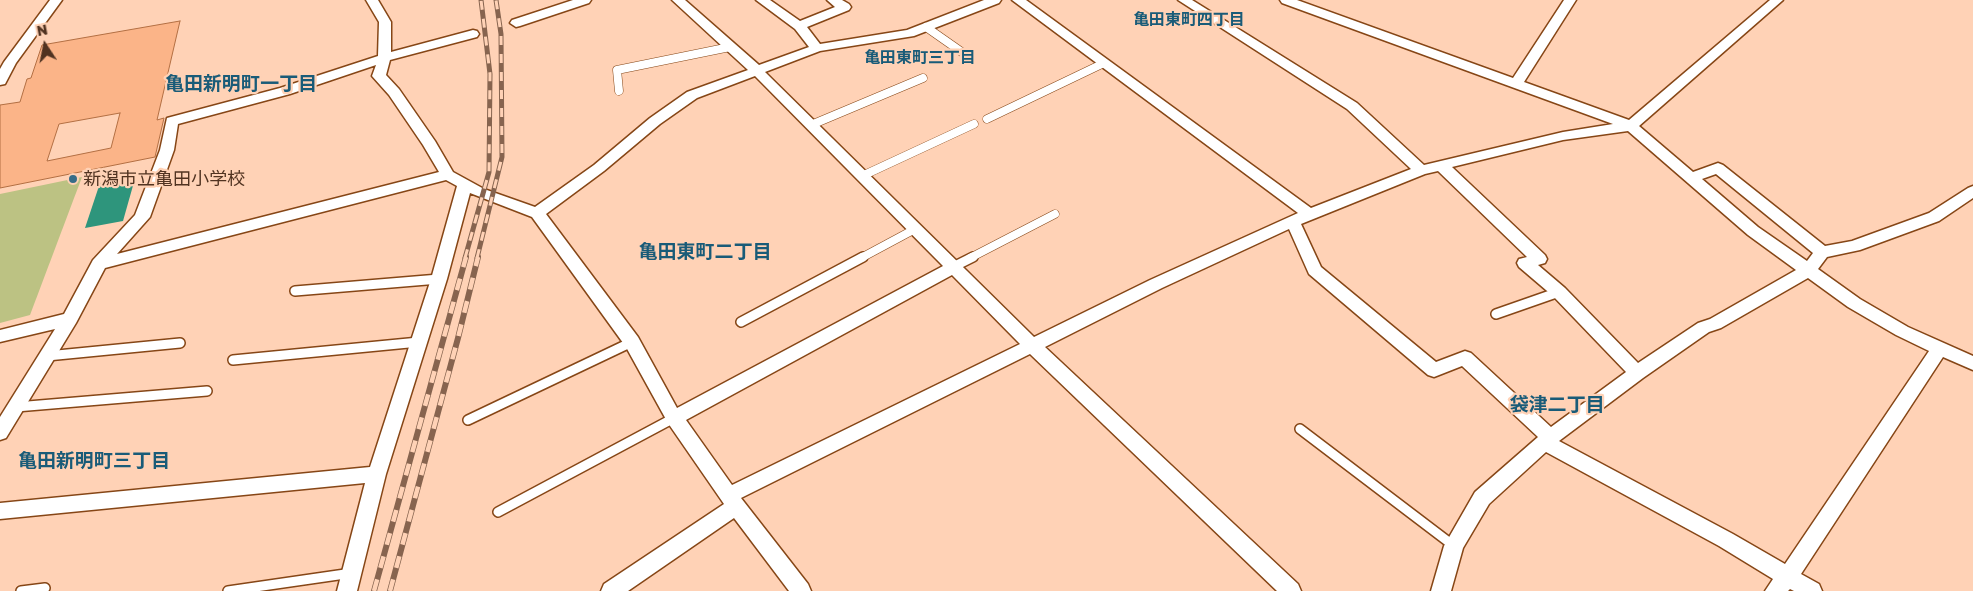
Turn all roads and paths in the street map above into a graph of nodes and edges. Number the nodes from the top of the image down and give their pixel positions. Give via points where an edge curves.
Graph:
1 (56, 0) edge
2 (372, 0) edge
3 (585, 0) edge
4 (678, 0) edge
5 (762, 0) edge
6 (832, 0) edge
7 (995, 0) edge
8 (1018, 0) edge
9 (1184, 0) edge
10 (1286, 0) edge
11 (1570, 0) edge
12 (1774, 1) edge
13 (516, 23) dead end
14 (799, 26) junction
15 (926, 27) junction
16 (473, 34) dead end
17 (730, 47) junction
18 (817, 48) junction
19 (966, 55) dead end
20 (384, 58) junction
21 (1104, 63) junction
22 (757, 71) junction
23 (923, 78) dead end
24 (0, 81) edge
25 (1518, 83) junction
26 (619, 91) dead end
27 (987, 119) dead end
28 (974, 124) dead end
29 (811, 125) junction
30 (1631, 126) junction
31 (1441, 165) junction
32 (1421, 170) junction
33 (448, 175) junction
34 (862, 176) junction
35 (1690, 178) junction
36 (465, 184) junction
37 (1973, 191) edge
38 (537, 213) junction
39 (1055, 214) dead end
40 (1309, 214) junction
41 (1293, 222) junction
42 (915, 229) junction
43 (1822, 252) junction
44 (99, 264) junction
45 (953, 267) junction
46 (1809, 270) junction
47 (439, 280) junction
48 (295, 291) dead end
49 (1559, 292) junction
50 (1496, 314) dead end
51 (70, 319) junction
52 (741, 322) dead end
53 (0, 336) edge
54 (419, 342) junction
55 (632, 342) junction
56 (180, 343) dead end
57 (1032, 345) junction
58 (1940, 348) junction
59 (47, 356) junction
60 (233, 360) dead end
61 (1973, 363) edge
62 (1636, 373) junction
63 (207, 391) dead end
64 (16, 407) junction
65 (674, 418) junction
66 (468, 420) dead end
67 (1300, 429) dead end
68 (0, 433) edge
69 (1548, 440) junction
70 (377, 474) junction
71 (733, 501) junction
72 (0, 511) edge
73 (498, 512) dead end
74 (1454, 546) junction
75 (352, 574) junction
76 (1788, 577) junction
77 (45, 588) dead end
78 (21, 591) edge
79 (228, 591) edge
80 (347, 591) edge
81 (610, 591) edge
82 (801, 591) edge
83 (1291, 591) edge
84 (1441, 591) edge
85 (1775, 591) edge
86 (1812, 591) edge

1 - 24 street via 10,62
2 - 20 street via 385,22
3 - 13 street
4 - 17 street
5 - 14 street
6 - 14 street via 845,7
7 - 15 street
8 - 21 street
9 - 32 street via 1352,106
10 - 25 street
11 - 25 street
12 - 30 street
14 - 18 street
15 - 18 street via 910,33
15 - 19 lane
16 - 20 street
17 - 22 street
17 - 26 lane via 617,70
18 - 22 street
20 - 33 street via 379,76 394,92
20 - 44 street via 284,91 172,121 167,150 142,217
21 - 27 lane
21 - 40 street
22 - 29 street
22 - 38 street via 692,95
23 - 29 lane
25 - 30 street
28 - 34 lane
29 - 34 street
30 - 31 street via 1562,136
30 - 35 street
31 - 32 street
31 - 49 street via 1539,259 1525,263
32 - 40 street
33 - 36 street
33 - 44 street
34 - 42 street
35 - 43 street via 1718,168
35 - 46 street via 1753,231
36 - 38 street
36 - 47 street
37 - 43 street via 1934,217 1854,246
38 - 55 street
39 - 45 lane
40 - 41 street
41 - 57 street
41 - 69 street via 1315,270 1434,370 1465,358
42 - 45 street
42 - 52 lane
43 - 46 street
44 - 51 street
45 - 57 street
45 - 65 street
46 - 58 street via 1854,303
46 - 62 street via 1704,328
47 - 48 lane
47 - 54 street
49 - 50 lane
49 - 62 street
51 - 53 street
51 - 59 street
54 - 60 lane
54 - 70 street
55 - 65 street
55 - 66 lane
56 - 59 lane
57 - 71 street
57 - 83 street
58 - 61 street
58 - 76 street
59 - 64 street
62 - 69 street
63 - 64 lane
64 - 68 street
65 - 71 street
65 - 73 lane
67 - 74 lane
69 - 74 street via 1482,498
69 - 76 street
70 - 72 street
70 - 75 street
71 - 81 street
71 - 82 street
74 - 84 street
75 - 79 lane
75 - 80 street
76 - 85 street
76 - 86 street
77 - 78 lane

